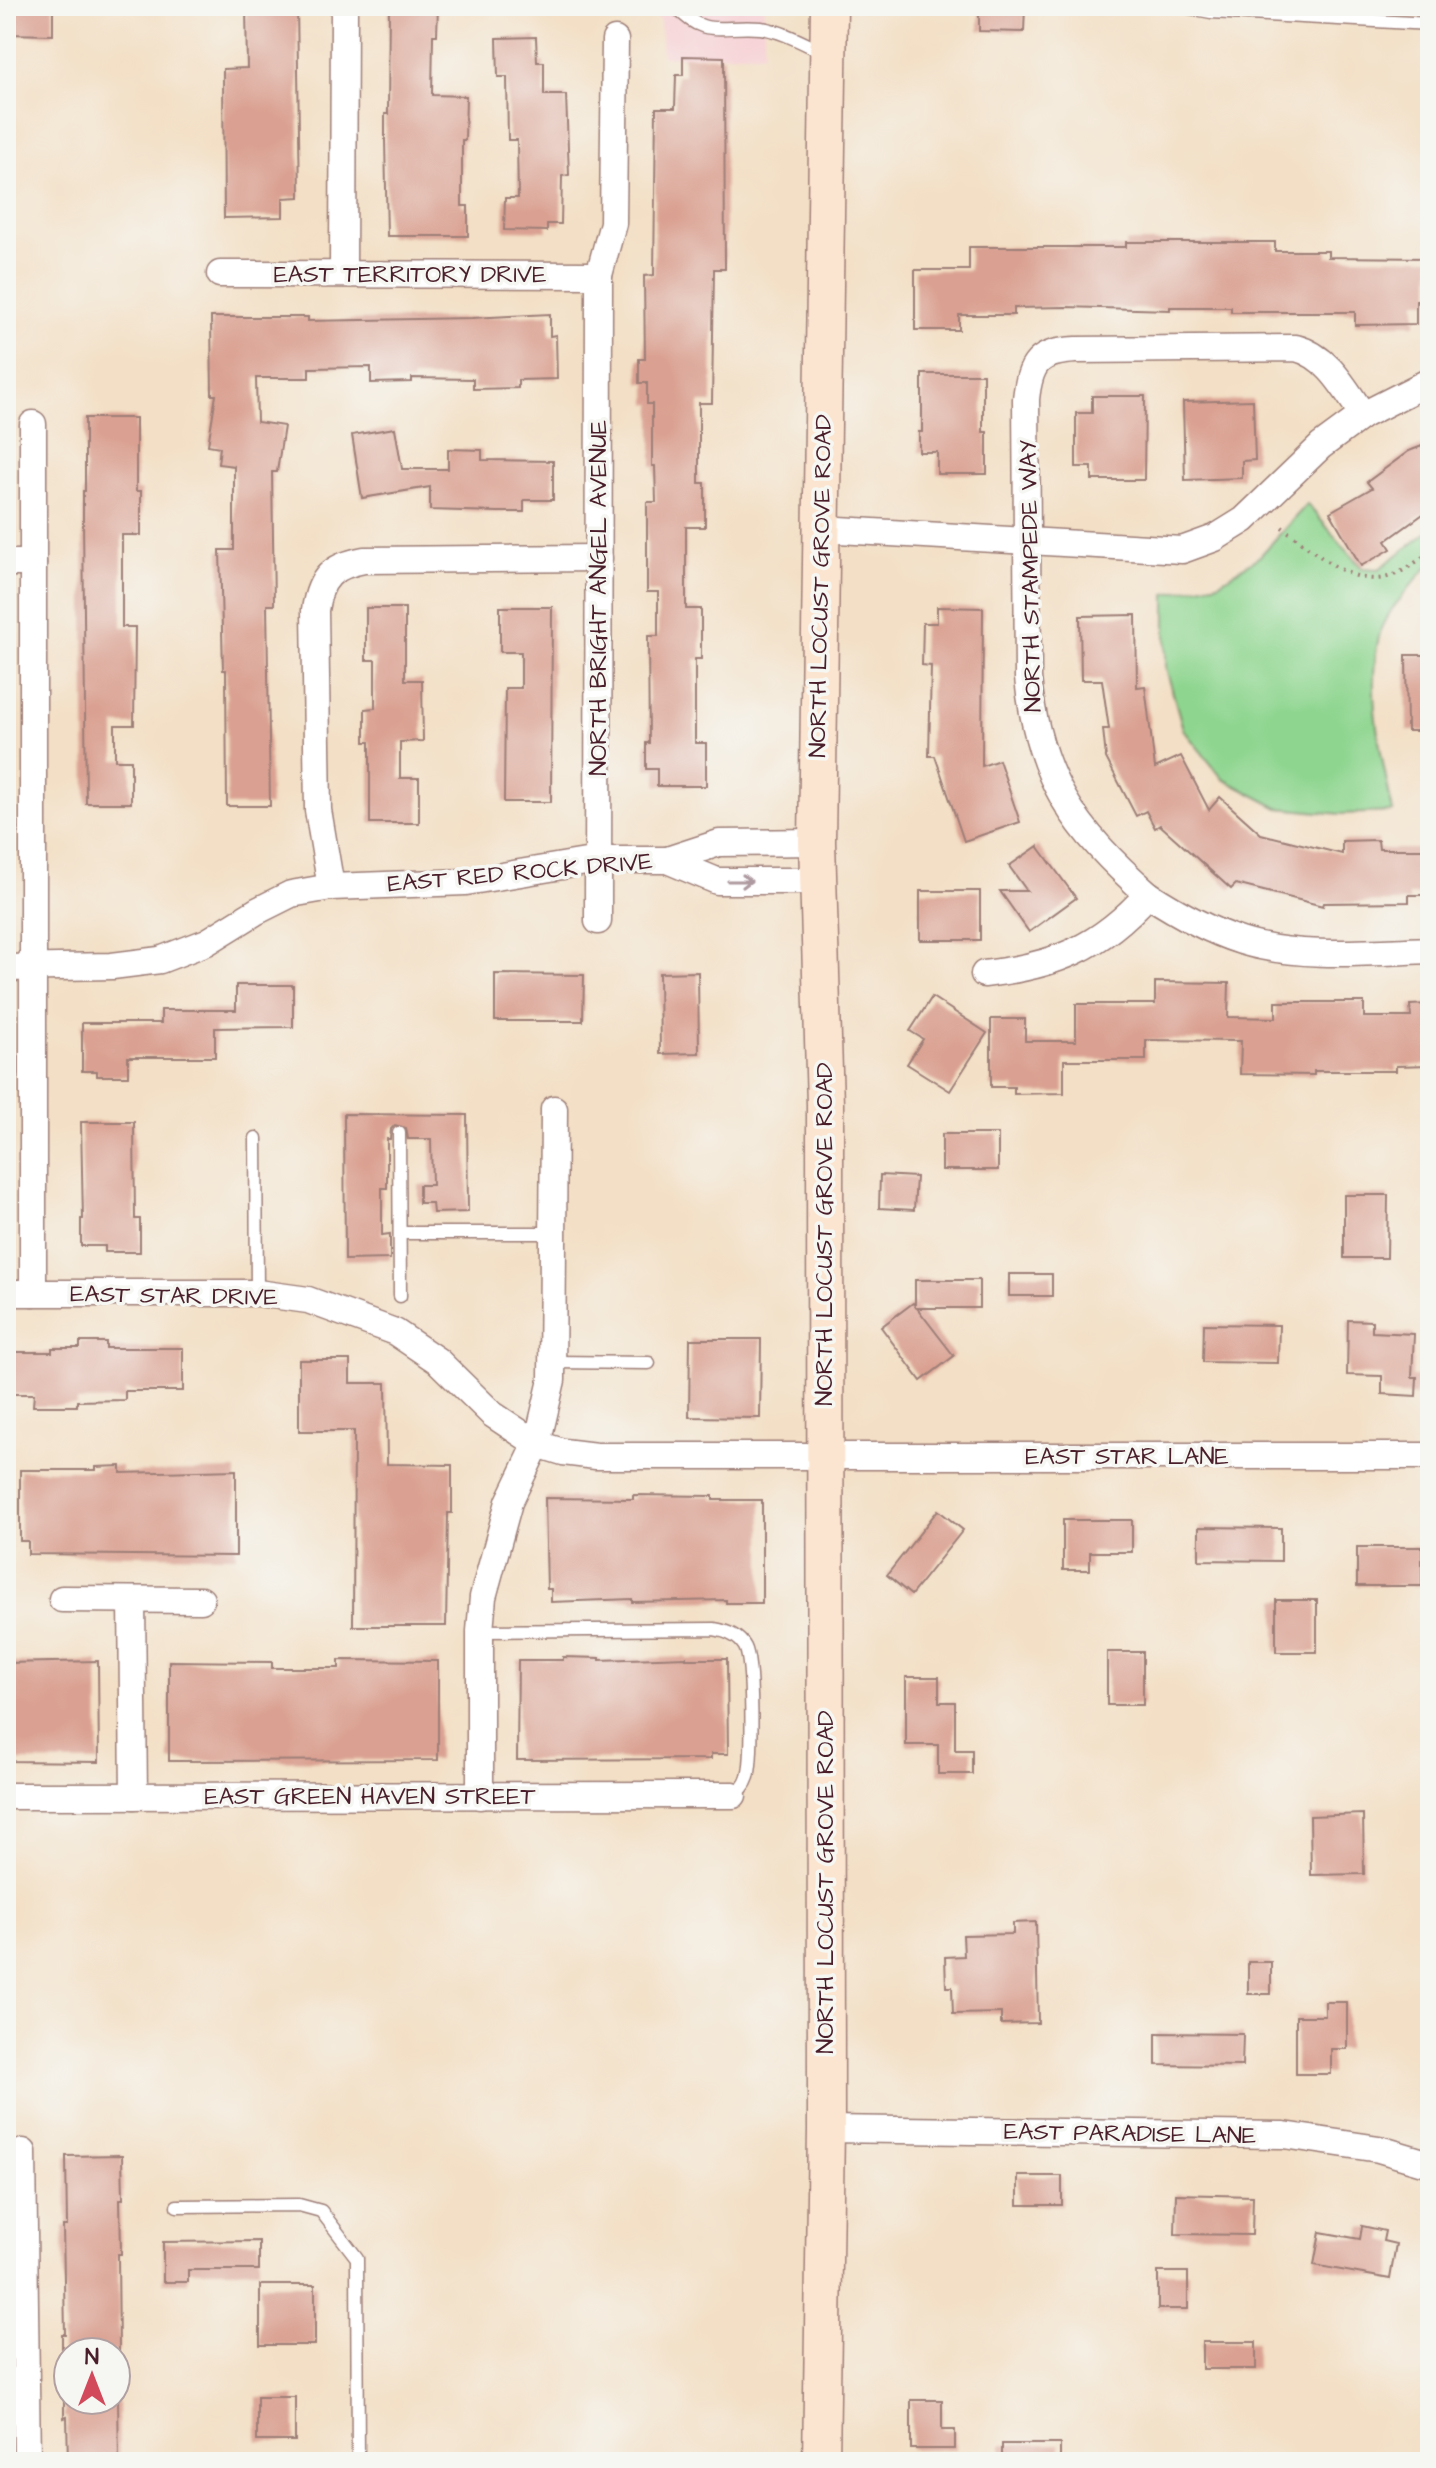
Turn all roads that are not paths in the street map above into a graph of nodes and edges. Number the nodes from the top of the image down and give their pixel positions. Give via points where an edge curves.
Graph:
1 (344, 6) edge
2 (675, 6) edge
3 (829, 6) edge
4 (1179, 6) edge
5 (1430, 24) edge
6 (615, 40) dead end
7 (828, 55) junction
8 (343, 273) junction
9 (220, 274) dead end
10 (599, 275) junction
11 (1430, 381) edge
12 (1363, 415) junction
13 (33, 424) dead end
14 (822, 529) junction
15 (1029, 542) junction
16 (599, 558) junction
17 (6, 563) edge
18 (33, 563) junction
19 (817, 842) junction
20 (598, 860) junction
21 (667, 860) junction
22 (818, 881) junction
23 (331, 887) junction
24 (1148, 894) junction
25 (598, 921) dead end
26 (1430, 950) edge
27 (6, 968) edge
28 (33, 968) junction
29 (984, 974) dead end
30 (554, 1109) dead end
31 (399, 1133) dead end
32 (256, 1138) dead end
33 (400, 1233) junction
34 (554, 1233) junction
35 (6, 1293) edge
36 (33, 1293) junction
37 (257, 1293) junction
38 (400, 1296) dead end
39 (553, 1362) junction
40 (649, 1363) dead end
41 (537, 1444) junction
42 (824, 1456) junction
43 (1430, 1456) edge
44 (62, 1599) dead end
45 (201, 1600) dead end
46 (132, 1601) junction
47 (480, 1631) junction
48 (733, 1795) joint
49 (6, 1796) edge
50 (134, 1796) junction
51 (480, 1796) junction
52 (826, 2129) junction
53 (23, 2152) dead end
54 (1430, 2164) edge
55 (177, 2206) dead end
56 (27, 2462) edge
57 (358, 2462) edge
58 (821, 2462) edge

1 - 8 street
2 - 7 lane via 692,24 762,28
3 - 7 main road, NORTH LOCUST GROVE ROAD
4 - 5 lane
6 - 10 street, NORTH BRIGHT ANGEL AVENUE via 613,223
7 - 14 main road, NORTH LOCUST GROVE ROAD
8 - 9 street, EAST TERRITORY DRIVE
8 - 10 street, EAST TERRITORY DRIVE
10 - 16 street, NORTH BRIGHT ANGEL AVENUE
11 - 12 street
12 - 15 street via 1321,446 1244,520 1215,538 1182,550
12 - 15 street, NORTH STAMPEDE WAY via 1328,367 1296,348 1055,352 1042,357 1028,378
13 - 18 street
14 - 15 street
14 - 19 main road, NORTH LOCUST GROVE ROAD
15 - 24 street, NORTH STAMPEDE WAY via 1028,678 1039,743 1076,820 1112,863
16 - 20 street, NORTH BRIGHT ANGEL AVENUE
16 - 23 street via 364,560 336,569 325,579 315,610 317,775
17 - 18 street
18 - 28 street
19 - 21 street, EAST RED ROCK DRIVE via 719,843
19 - 22 main road, NORTH LOCUST GROVE ROAD
20 - 21 street, EAST RED ROCK DRIVE
20 - 23 street, EAST RED ROCK DRIVE via 466,882
20 - 25 street, NORTH BRIGHT ANGEL AVENUE
21 -> 22 street, EAST RED ROCK DRIVE via 717,881
22 - 42 main road, NORTH LOCUST GROVE ROAD via 825,1104
23 - 28 street, EAST RED ROCK DRIVE via 291,894 207,942 160,960
24 - 26 street, NORTH STAMPEDE WAY via 1203,926 1244,942 1318,951
24 - 29 street via 1125,920 1054,961
27 - 28 street, EAST RED ROCK DRIVE
28 - 36 street
30 - 34 street
31 - 33 lane
32 - 37 lane
33 - 34 lane
33 - 38 lane
34 - 39 street
35 - 36 street, EAST STAR DRIVE
36 - 37 street, EAST STAR DRIVE
37 - 41 street, EAST STAR DRIVE via 308,1300 395,1332 438,1361 492,1414
39 - 40 lane
39 - 41 street
41 - 42 street, EAST STAR DRIVE via 596,1456
41 - 47 street via 497,1540
42 - 43 street, EAST STAR LANE
42 - 52 main road, NORTH LOCUST GROVE ROAD
44 - 46 street
45 - 46 street
46 - 50 street
47 - 48 lane via 714,1629 740,1639 750,1667 750,1762 743,1789
47 - 51 street
48 - 51 street, EAST GREEN HAVEN STREET
49 - 50 street, EAST GREEN HAVEN STREET
50 - 51 street, EAST GREEN HAVEN STREET
52 - 54 street, EAST PARADISE LANE via 1284,2135 1379,2149
52 - 58 main road, NORTH LOCUST GROVE ROAD
53 - 56 street
55 - 57 lane via 299,2205 321,2211 357,2258

